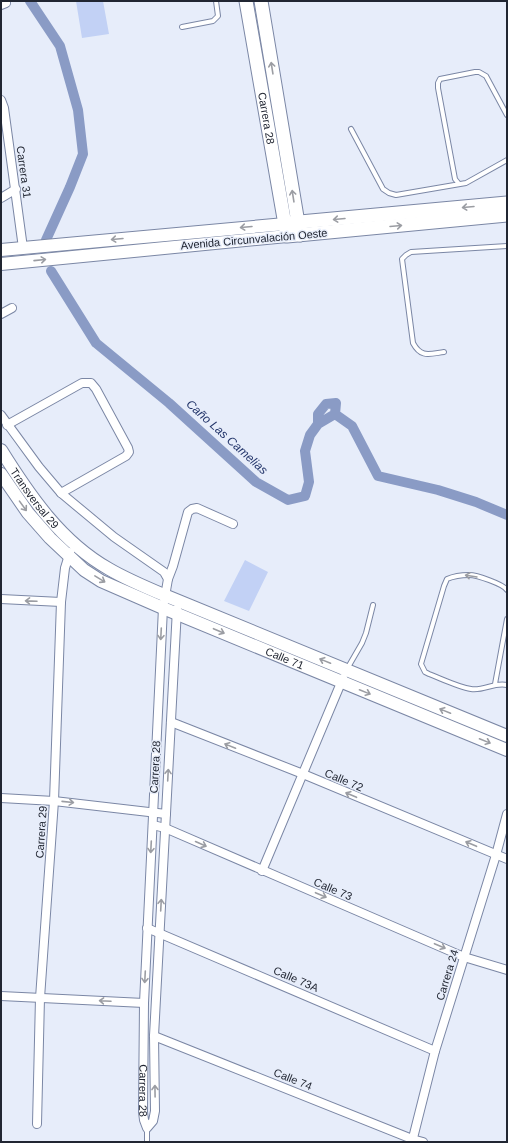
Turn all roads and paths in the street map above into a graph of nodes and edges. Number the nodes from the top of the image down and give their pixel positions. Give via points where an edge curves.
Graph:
1 (216, 1) edge
2 (246, 1) edge
3 (261, 1) edge
4 (182, 27) dead end
5 (2, 105) edge
6 (507, 115) edge
7 (351, 129) dead end
8 (507, 160) edge
9 (459, 184) junction
10 (16, 189) junction
11 (1, 198) edge
12 (507, 203) edge
13 (507, 216) edge
14 (292, 229) junction
15 (507, 246) edge
16 (24, 248) junction
17 (1, 250) edge
18 (1, 264) edge
19 (12, 308) dead end
20 (1, 314) edge
21 (444, 352) dead end
22 (1, 415) edge
23 (8, 425) junction
24 (1, 450) edge
25 (1, 474) edge
26 (61, 493) junction
27 (233, 524) dead end
28 (74, 543) junction
29 (68, 556) junction
30 (168, 579) junction
31 (507, 590) edge
32 (164, 595) junction
33 (1, 600) edge
34 (178, 600) junction
35 (61, 602) junction
36 (373, 605) dead end
37 (162, 608) junction
38 (177, 614) junction
39 (507, 619) edge
40 (346, 670) junction
41 (341, 682) junction
42 (495, 684) junction
43 (507, 685) edge
44 (171, 722) junction
45 (507, 736) edge
46 (507, 750) edge
47 (303, 774) junction
48 (1, 798) edge
49 (54, 801) junction
50 (153, 811) junction
51 (166, 814) junction
52 (507, 814) edge
53 (153, 824) junction
54 (166, 828) junction
55 (496, 855) junction
56 (507, 859) edge
57 (262, 871) junction
58 (148, 928) junction
59 (160, 933) junction
60 (464, 957) junction
61 (507, 970) edge
62 (1, 996) edge
63 (40, 998) junction
64 (144, 1003) junction
65 (154, 1036) junction
66 (435, 1051) junction
67 (37, 1124) dead end
68 (147, 1128) junction
69 (412, 1140) edge
70 (147, 1142) edge
71 (423, 1142) edge

1 - 4 lane via 218,16 213,21
2 - 14 main road, Carrera 28
14 -> 3 main road, Carrera 28
5 - 10 street, Carrera 31
6 - 9 lane via 486,76 479,72 440,79 438,88 455,179
7 - 9 lane via 383,189 389,193 396,195
8 - 9 lane via 466,183
10 - 11 street
10 - 16 street, Carrera 31
12 -> 14 main road, Avenida Circunvalación Oeste
14 -> 13 main road, Avenida Circunvalación Oeste
14 -> 16 main road, Avenida Circunvalación Oeste
18 -> 14 main road, Avenida Circunvalación Oeste
15 - 21 lane via 411,252 402,259 413,343 417,351 424,354
16 - 17 main road, Avenida Circunvalación Oeste
19 - 20 street
22 - 23 street
23 - 26 street
23 - 26 street via 82,383 91,383 96,389 129,452 120,460
24 - 28 main road, Transversal 29 via 38,505
25 -> 29 main road, Transversal 29 via 28,513
26 - 30 street via 114,537 164,572
27 - 30 street, Carrera 28 via 197,508 188,512
28 - 29 street, Carrera 29
28 - 32 main road, Calle 71 via 108,569
29 - 35 street, Carrera 29
29 -> 37 main road, Calle 71 via 101,581
30 - 32 street, Carrera 28
31 -> 42 lane via 506,587 494,582 470,575 447,579 421,664 425,672 470,689 483,689
32 - 34 main road, Calle 71
32 - 37 street, Carrera 28
35 -> 33 street
34 - 38 street, Carrera 28
40 -> 34 main road, Calle 71
35 - 49 street, Carrera 29
36 - 40 lane via 362,644
37 - 38 main road, Calle 71
37 -> 50 street, Carrera 28
38 -> 41 main road, Calle 71
38 - 44 street, Carrera 28
39 - 42 lane
40 - 41 street
45 -> 40 main road, Calle 71
41 -> 46 main road, Calle 71
41 - 47 street
42 - 43 lane
47 -> 44 street, Calle 72
51 -> 44 street, Carrera 28
55 -> 47 street, Calle 72
47 - 57 street
48 - 49 street
49 -> 50 street
49 - 63 street, Carrera 29
50 - 51 street
50 - 53 street, Carrera 28
51 - 54 street, Carrera 28
52 - 55 street, Carrera 24
53 - 54 street, Calle 73
53 -> 58 street, Carrera 28
54 -> 57 street, Calle 73
59 -> 54 street, Carrera 28
55 - 56 street, Calle 72
55 - 60 street, Carrera 24
57 -> 60 street, Calle 73
58 - 59 street, Calle 73A
58 -> 64 street, Carrera 28
59 - 65 street, Carrera 28
59 - 66 street, Calle 73A
60 - 61 street, Calle 73
60 - 66 street, Carrera 24
62 - 63 street
64 -> 63 street
63 - 67 street, Carrera 29
64 - 68 street, Carrera 28 via 143,1112
68 -> 65 street, Carrera 28 via 153,1121 155,1111
65 - 69 street, Calle 74
66 - 69 street, Carrera 24
68 - 70 lane
69 - 71 street, Calle 74

